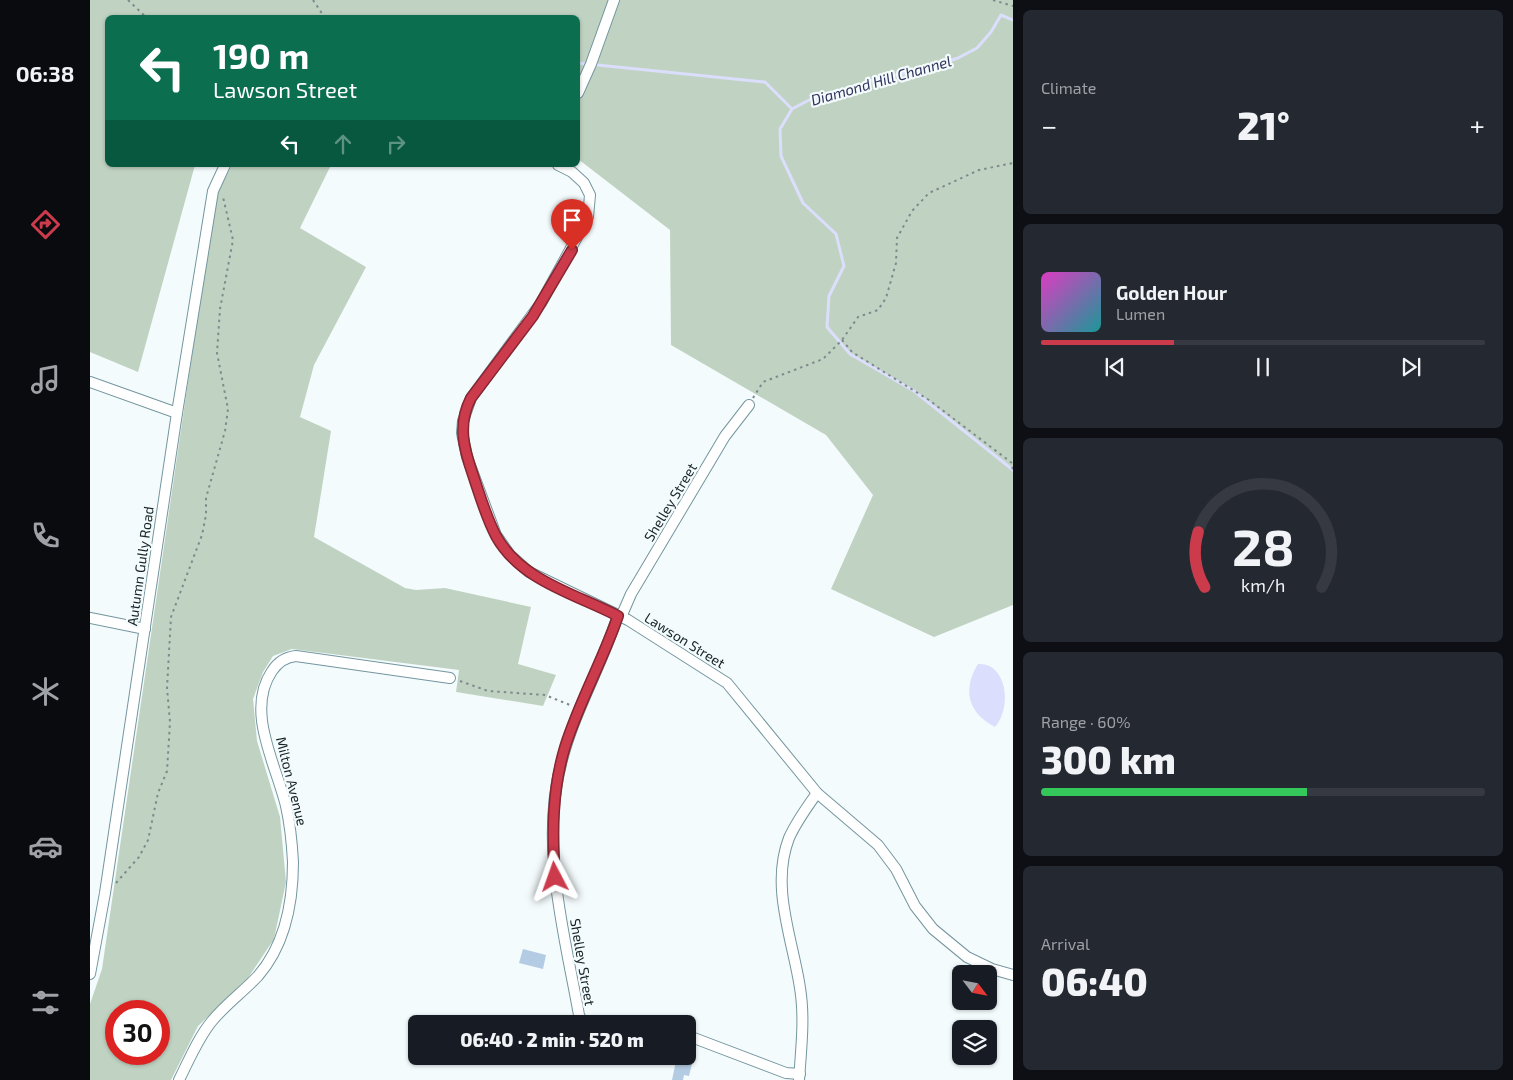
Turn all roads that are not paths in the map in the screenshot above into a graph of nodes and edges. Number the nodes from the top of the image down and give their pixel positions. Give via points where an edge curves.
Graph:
1 (614, 0) edge
2 (580, 89) edge
3 (224, 167) edge
4 (562, 167) edge
5 (90, 382) edge
6 (749, 405) road end
7 (177, 413) junction
8 (620, 616) junction
9 (90, 618) edge
10 (145, 629) junction
11 (450, 678) road end
12 (817, 793) junction
13 (93, 944) edge
14 (90, 974) edge
15 (1013, 975) edge
16 (579, 1015) edge
17 (696, 1039) edge
18 (800, 1077) edge
19 (178, 1080) edge

1 - 2 street
3 - 7 street, Autumn Gully Road via 213,191
4 - 8 street, Lawson Street via 584,183 590,195 588,217 537,309 471,398 465,409 462,433 467,457 501,545 541,579
5 - 7 street
6 - 8 street, Shelley Street via 725,436
7 - 10 street, Autumn Gully Road
8 - 12 street, Lawson Street via 728,683
8 - 16 street, Shelley Street via 580,708 561,762 552,821 555,877
9 - 10 street
10 - 13 street, Autumn Gully Road via 105,893
11 - 19 street, Milton Avenue via 304,656 289,657 274,668 263,691 261,715 291,831 292,880 287,917 280,942 267,965 207,1028
12 - 15 street, Lawson Street via 878,845 896,869 915,906 943,940 980,964
12 - 18 street via 789,839 782,869 783,902 800,990
13 - 14 street, Autumn Gully Road
17 - 18 street

